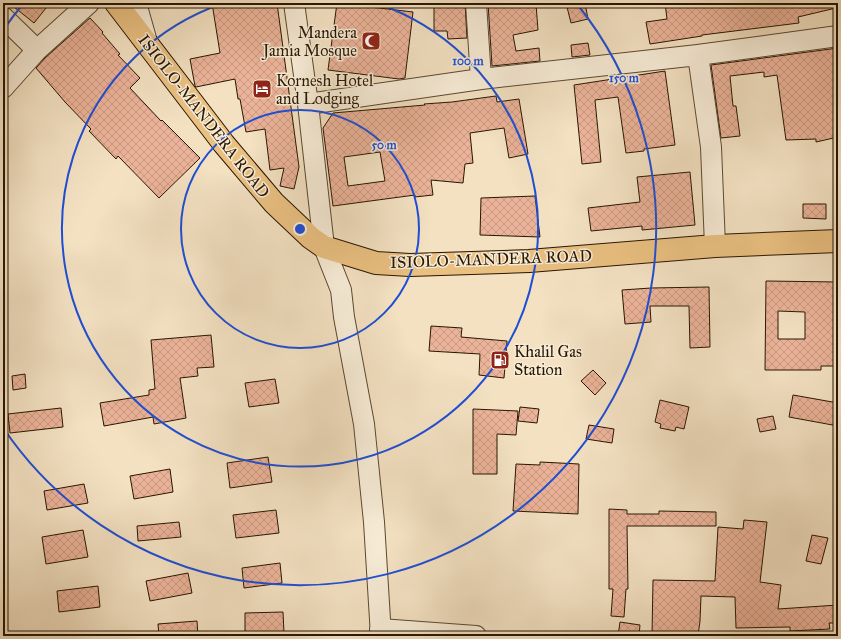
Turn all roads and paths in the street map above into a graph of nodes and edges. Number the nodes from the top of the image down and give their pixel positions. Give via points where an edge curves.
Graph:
1 (89, 3) edge
2 (116, 3) edge
3 (136, 3) edge
4 (294, 3) edge
5 (476, 3) edge
6 (3, 17) edge
7 (838, 36) edge
8 (147, 44) junction
9 (37, 50) junction
10 (698, 54) junction
11 (481, 79) junction
12 (3, 88) edge
13 (308, 104) junction
14 (838, 241) edge
15 (715, 246) junction
16 (324, 247) junction
17 (380, 632) edge
18 (476, 636) edge

1 - 9 street
2 - 8 highway, ISIOLO-MANDERA ROAD
3 - 8 street
4 - 13 street
5 - 11 street
6 - 9 street
7 - 10 street
8 - 16 highway, ISIOLO-MANDERA ROAD via 224,144 274,203
9 - 12 street
10 - 11 street
10 - 15 street via 711,147
11 - 13 street
13 - 16 street
14 - 15 highway, ISIOLO-MANDERA ROAD
15 - 16 highway, ISIOLO-MANDERA ROAD via 528,260 410,265 376,263
16 - 17 street via 341,290 364,424
17 - 18 street

